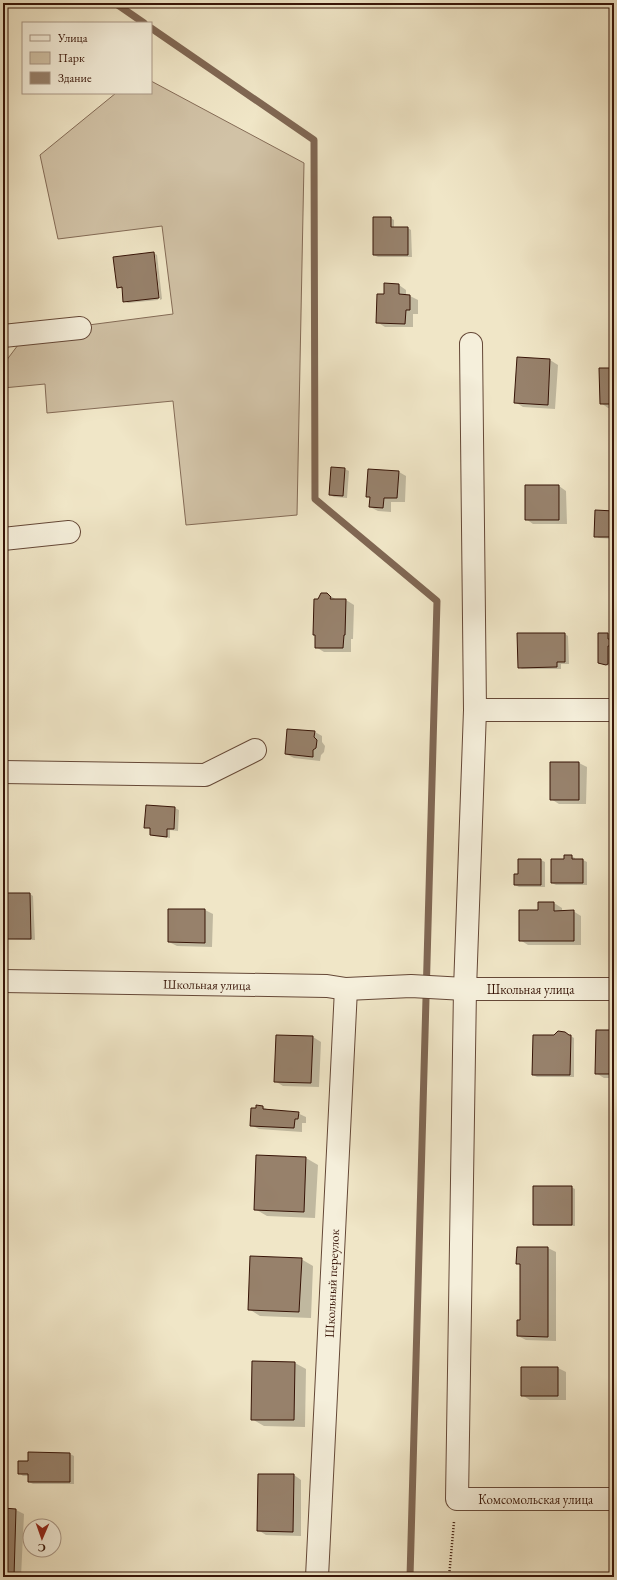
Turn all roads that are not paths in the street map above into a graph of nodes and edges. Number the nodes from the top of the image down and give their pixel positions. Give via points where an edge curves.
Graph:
1 (80, 328) dead end
2 (3, 336) edge
3 (471, 344) dead end
4 (69, 532) dead end
5 (3, 539) edge
6 (475, 710) junction
7 (614, 710) edge
8 (255, 750) dead end
9 (3, 772) edge
10 (3, 981) edge
11 (456, 988) junction
12 (346, 989) junction
13 (614, 989) edge
14 (614, 1498) edge
15 (317, 1577) edge

1 - 2 street
3 - 6 street
4 - 5 street
6 - 7 street
6 - 11 street
8 - 9 street via 205,775
10 - 12 street, Школьная улица via 327,986
11 - 12 street, Школьная улица via 412,986
11 - 13 street, Школьная улица
11 - 14 street, Комсомольская улица via 457,1499
12 - 15 street, Школьный переулок

